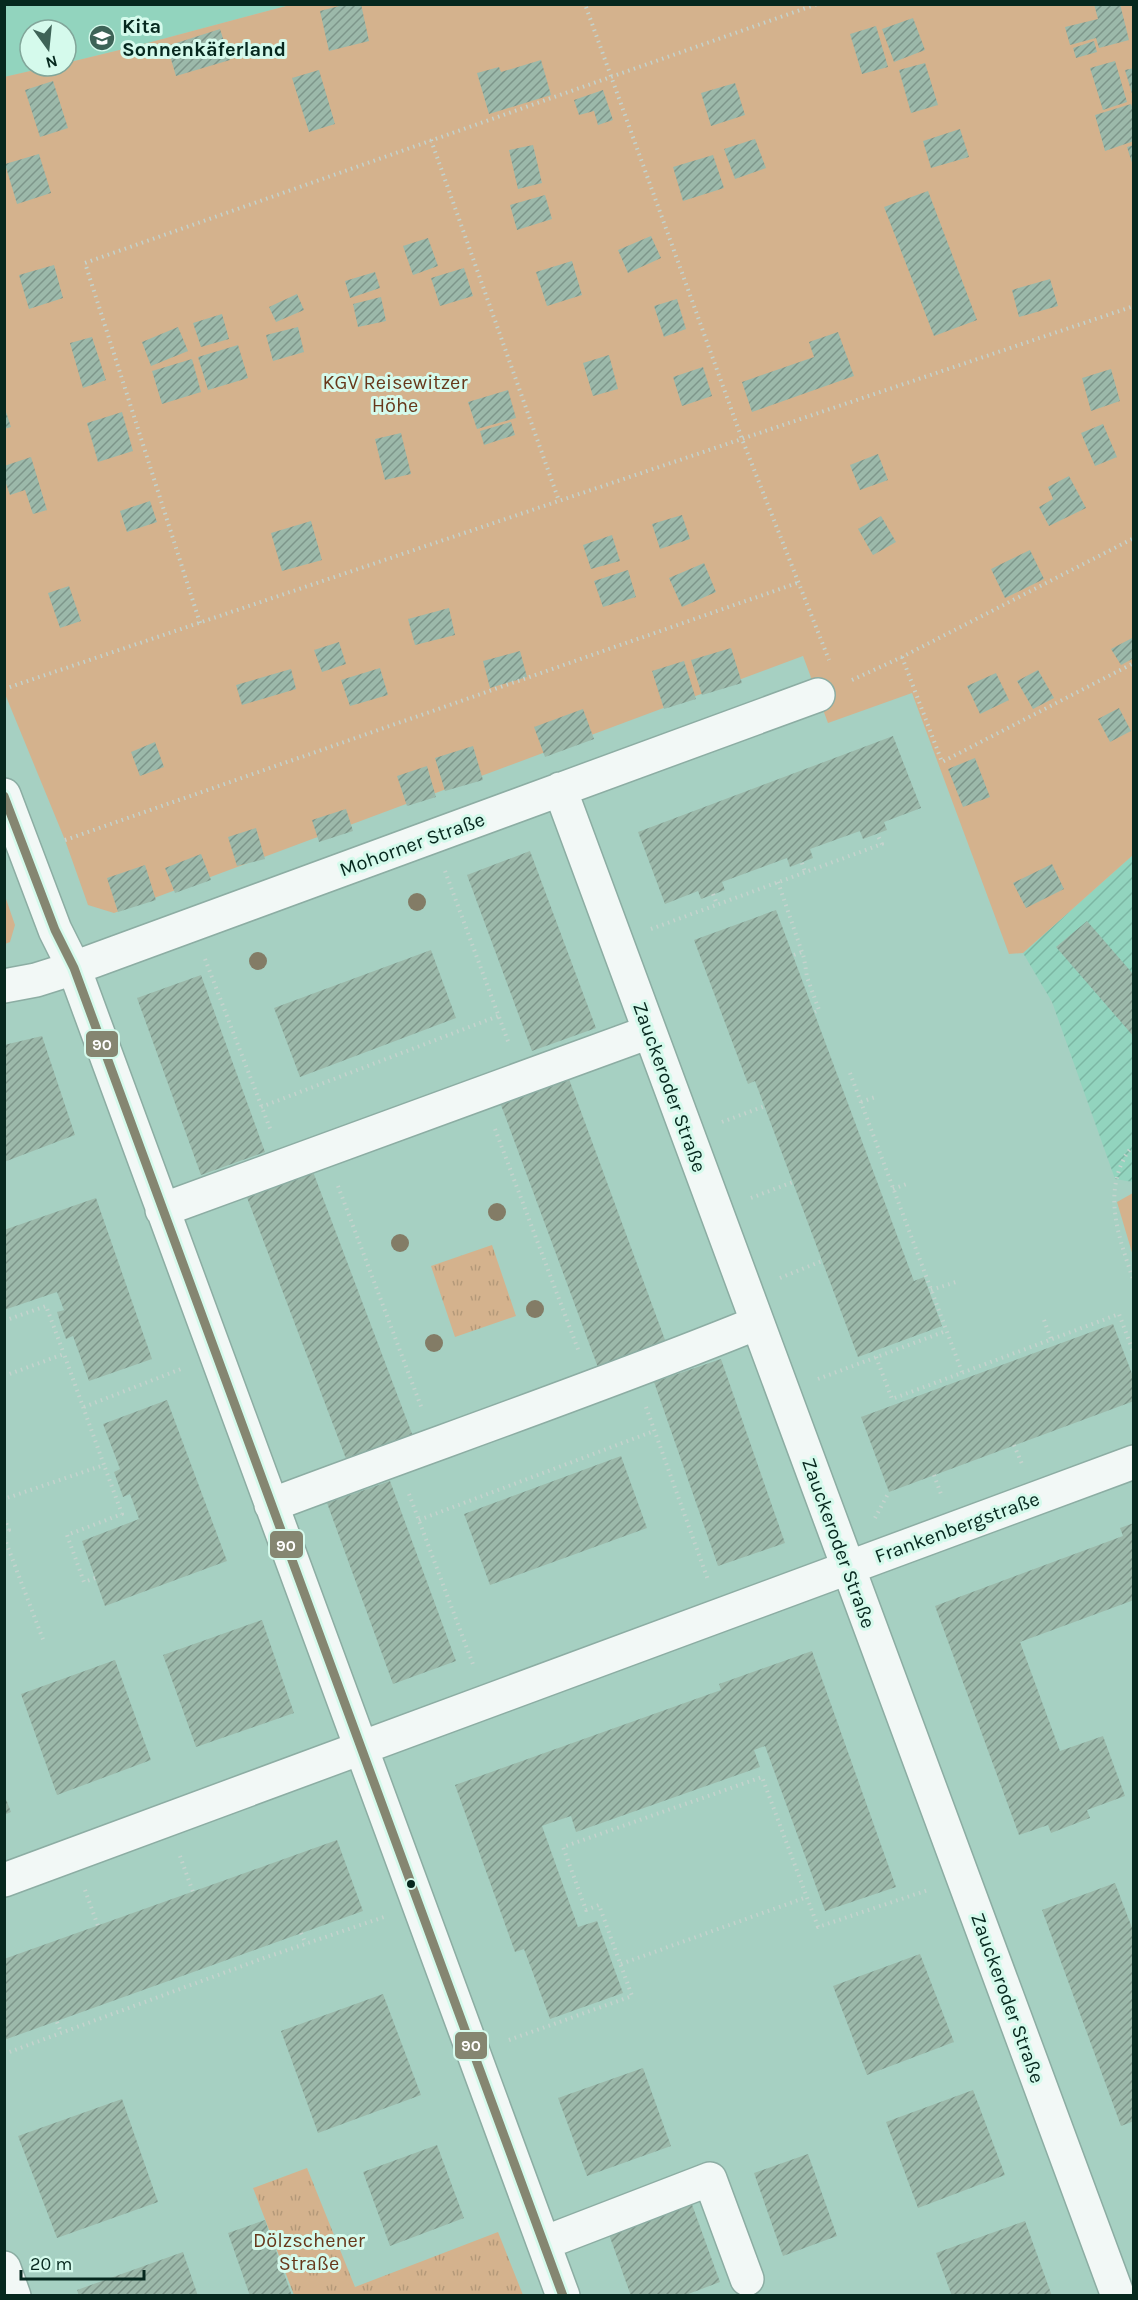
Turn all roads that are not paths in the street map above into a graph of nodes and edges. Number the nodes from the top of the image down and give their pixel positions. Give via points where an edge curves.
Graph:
1 (829, 690) road end
2 (560, 789) junction
3 (4, 795) edge
4 (74, 968) junction
5 (4, 986) edge
6 (649, 1032) junction
7 (162, 1210) junction
8 (757, 1323) junction
9 (1134, 1462) edge
10 (271, 1505) junction
11 (848, 1567) junction
12 (361, 1748) junction
13 (4, 1880) edge
14 (544, 2243) junction
15 (4, 2268) edge
16 (747, 2279) dead end
17 (14, 2295) edge
18 (563, 2295) edge
19 (1118, 2295) edge

1 - 2 street, Mohorner Straße
2 - 4 street, Mohorner Straße
2 - 6 street, Zauckeroder Straße
3 - 4 street via 55,930
4 - 5 street, Mohorner Straße
4 - 7 street
6 - 7 street
6 - 8 street, Zauckeroder Straße
7 - 10 street
8 - 10 street
8 - 11 street, Zauckeroder Straße
9 - 11 street, Frankenbergstraße
10 - 12 street
11 - 12 street, Frankenbergstraße
11 - 19 street, Zauckeroder Straße
12 - 13 street, Frankenbergstraße
12 - 14 street
14 - 16 street via 710,2179
14 - 18 street
15 - 17 street

